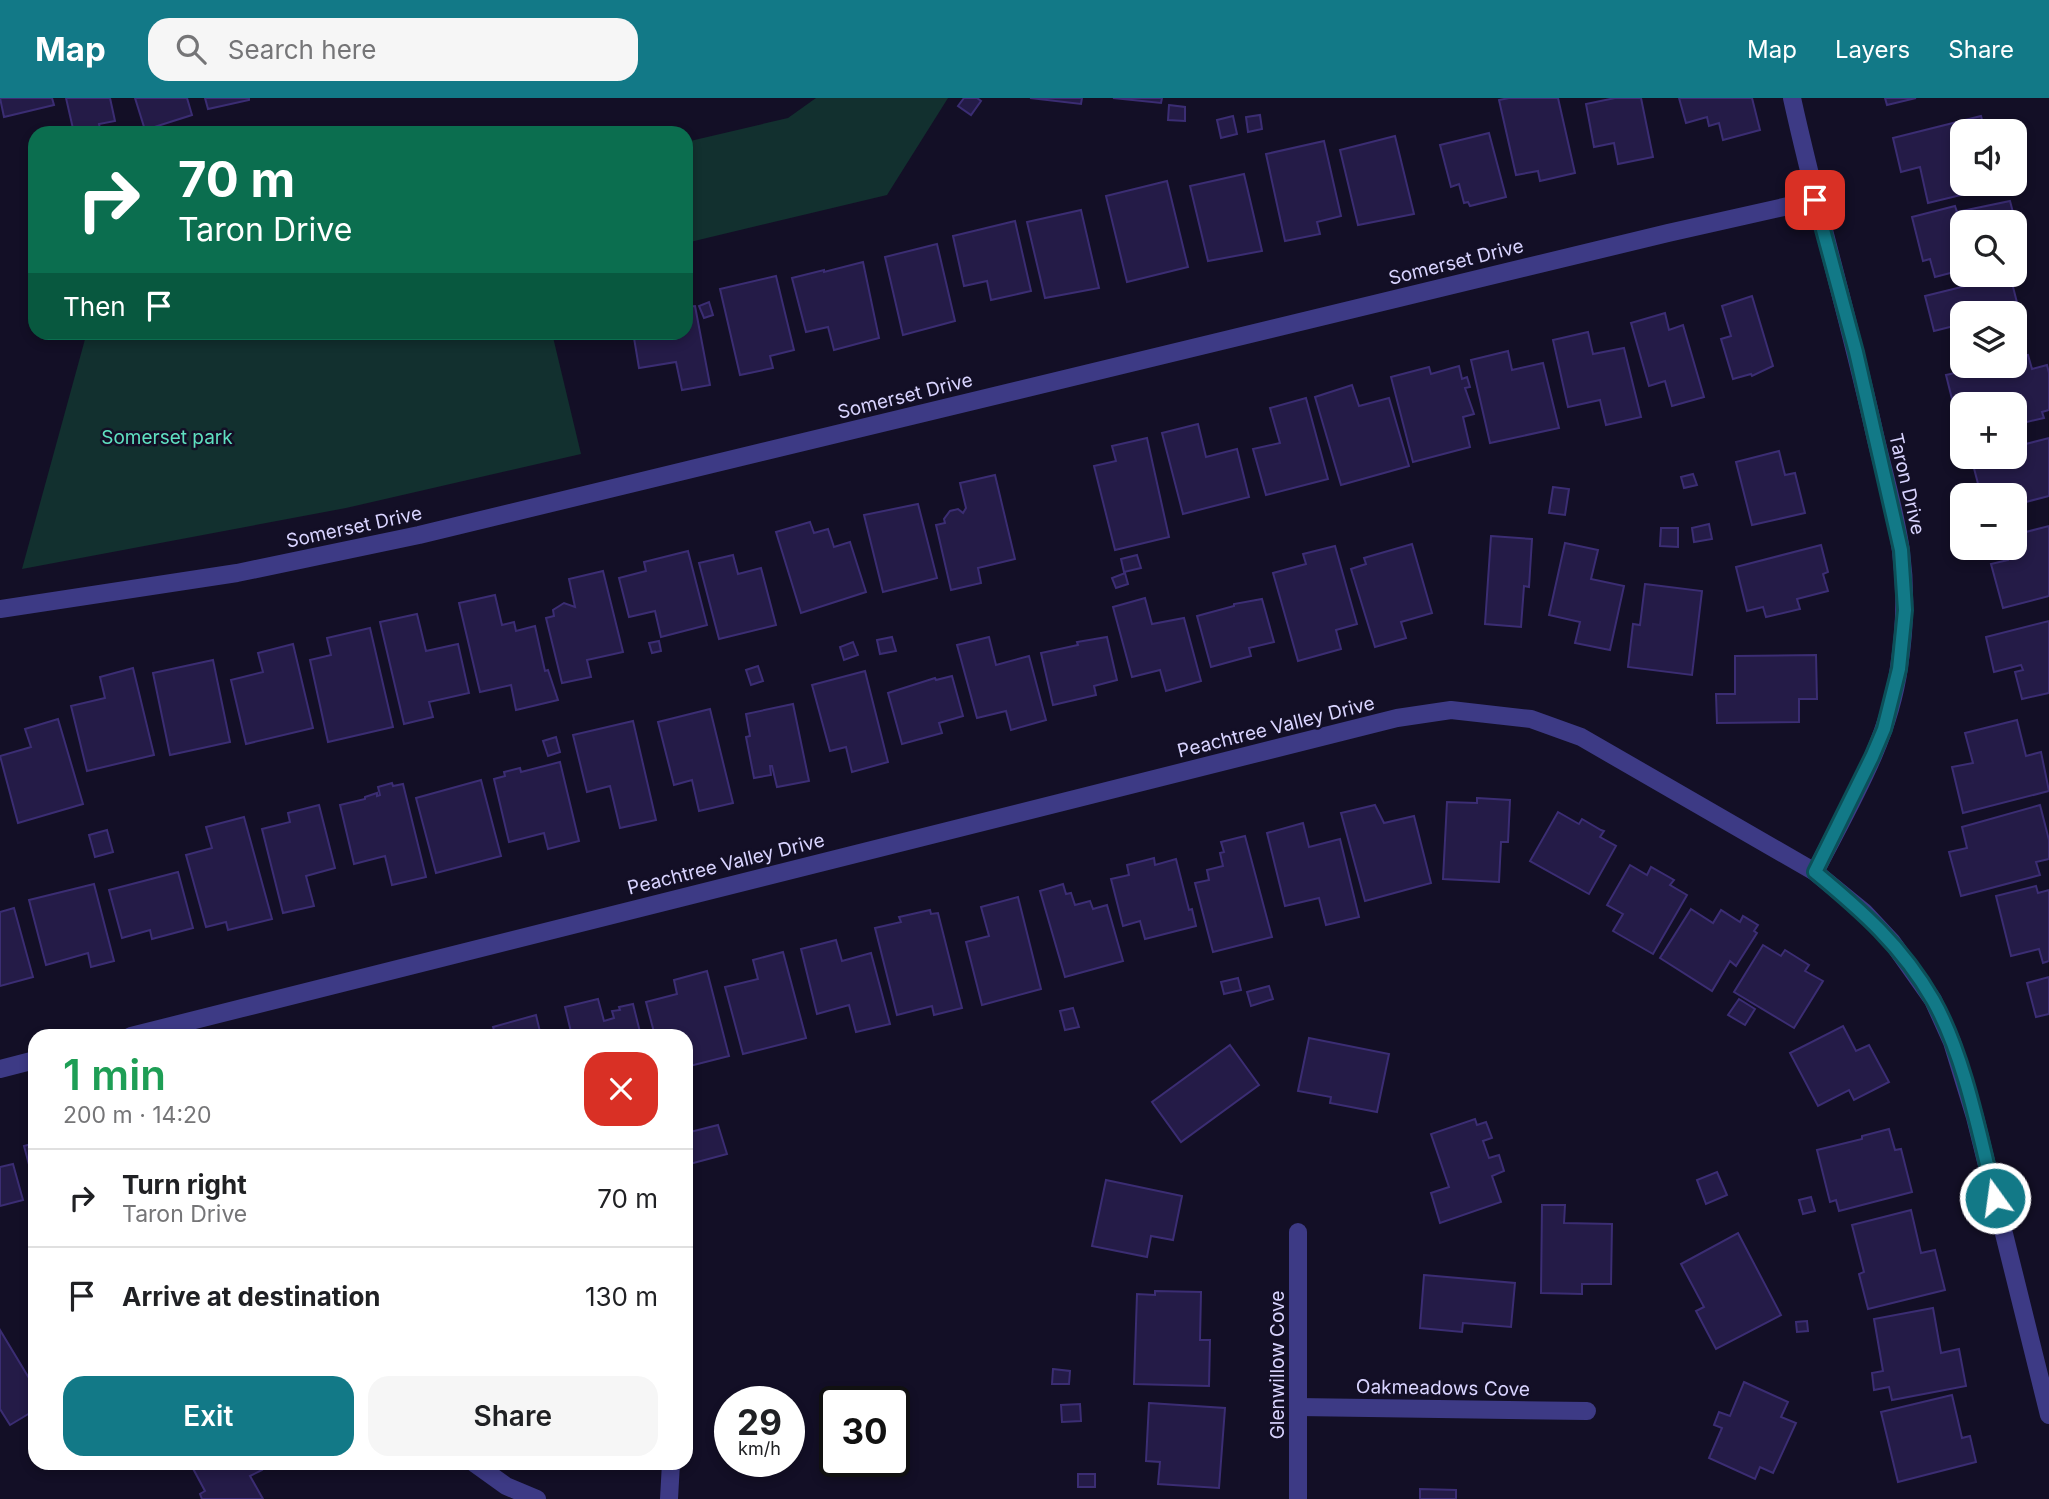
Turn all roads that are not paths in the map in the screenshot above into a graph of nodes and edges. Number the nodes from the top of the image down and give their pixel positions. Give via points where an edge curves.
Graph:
1 (1792, 98) edge
2 (1815, 200) junction
3 (0, 608) edge
4 (1815, 872) junction
5 (159, 1029) edge
6 (28, 1062) edge
7 (0, 1069) edge
8 (1298, 1232) dead end
9 (1298, 1407) junction
10 (1587, 1411) dead end
11 (2049, 1415) edge
12 (484, 1470) edge
13 (671, 1470) edge
14 (537, 1499) edge
15 (669, 1499) edge
16 (1298, 1499) edge

1 - 2 street, Taron Drive
2 - 3 street, Somerset Drive via 419,535 237,573
2 - 4 street, Taron Drive via 1856,352 1901,550 1905,610 1899,669 1884,729
4 - 5 street, Peachtree Valley Drive via 1581,737 1531,719 1451,710 1356,728
4 - 11 street, Peachtree Valley Drive via 1892,942 1933,1000 1952,1042
6 - 7 street
8 - 9 street, Glenwillow Cove
9 - 10 street, Oakmeadows Cove
9 - 16 street, Glenwillow Cove
12 - 14 street
13 - 15 street

